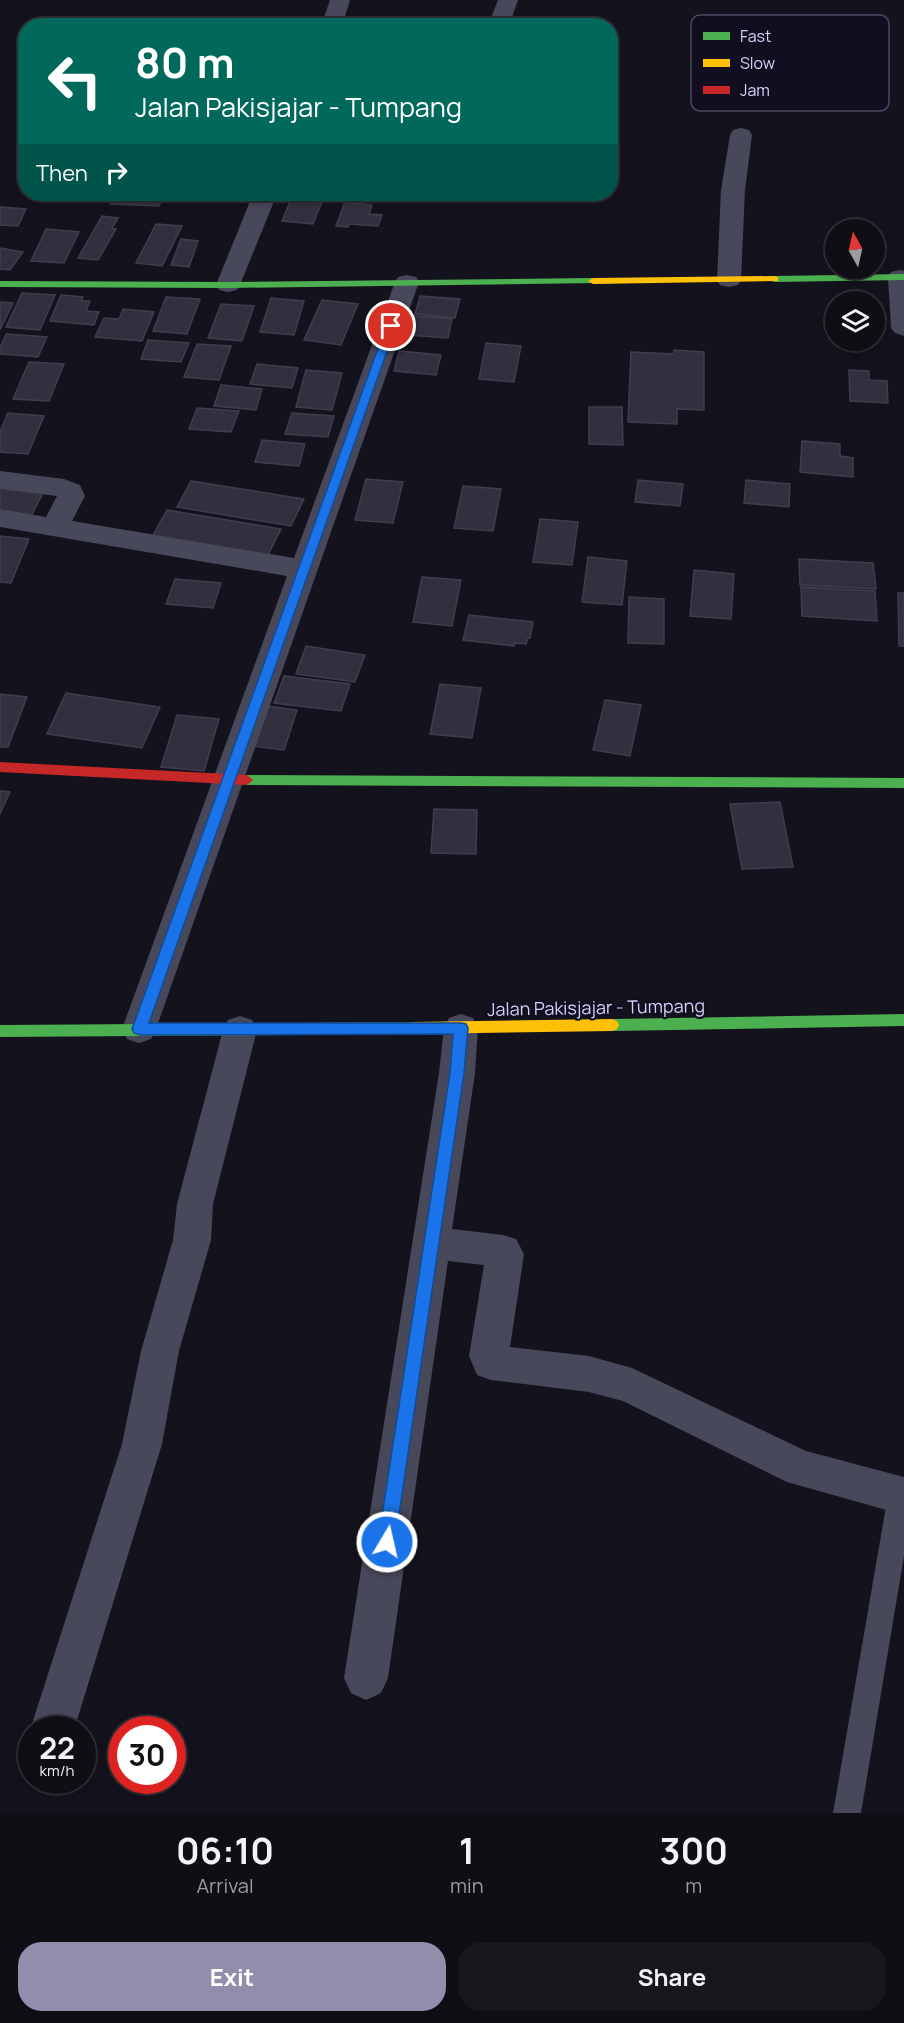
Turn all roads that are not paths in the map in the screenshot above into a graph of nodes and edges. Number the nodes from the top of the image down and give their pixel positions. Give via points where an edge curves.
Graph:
1 (340, 0) edge
2 (508, 0) edge
3 (334, 18) edge
4 (501, 18) edge
5 (741, 135) dead end
6 (262, 201) edge
7 (902, 278) edge
8 (729, 280) junction
9 (407, 282) junction
10 (0, 284) edge
11 (228, 285) junction
12 (904, 328) edge
13 (0, 480) edge
14 (0, 518) edge
15 (55, 527) junction
16 (303, 570) junction
17 (0, 767) edge
18 (228, 780) junction
19 (904, 783) edge
20 (904, 1020) edge
21 (461, 1028) junction
22 (140, 1029) junction
23 (240, 1030) junction
24 (0, 1031) edge
25 (431, 1243) junction
26 (902, 1495) edge
27 (366, 1678) dead end
28 (56, 1716) edge
29 (847, 1813) edge

1 - 3 street
2 - 4 street
5 - 8 street via 733,190
6 - 11 street
7 - 8 street
7 - 12 street
8 - 9 street
9 - 11 street
9 - 16 street
10 - 11 street
13 - 15 street via 70,491
14 - 15 street
15 - 16 street
16 - 18 street
17 - 18 street
18 - 19 street
18 - 22 street
20 - 21 street, Jalan Pakisjajar - Tumpang
21 - 23 street, Jalan Pakisjajar - Tumpang
21 - 25 street
22 - 23 street, Jalan Pakisjajar - Tumpang
22 - 24 street, Jalan Pakisjajar - Tumpang
23 - 28 street via 195,1204 192,1240 160,1351 142,1444
25 - 26 street via 505,1254 491,1362 590,1374 632,1386 801,1469
25 - 27 street
26 - 29 lane

